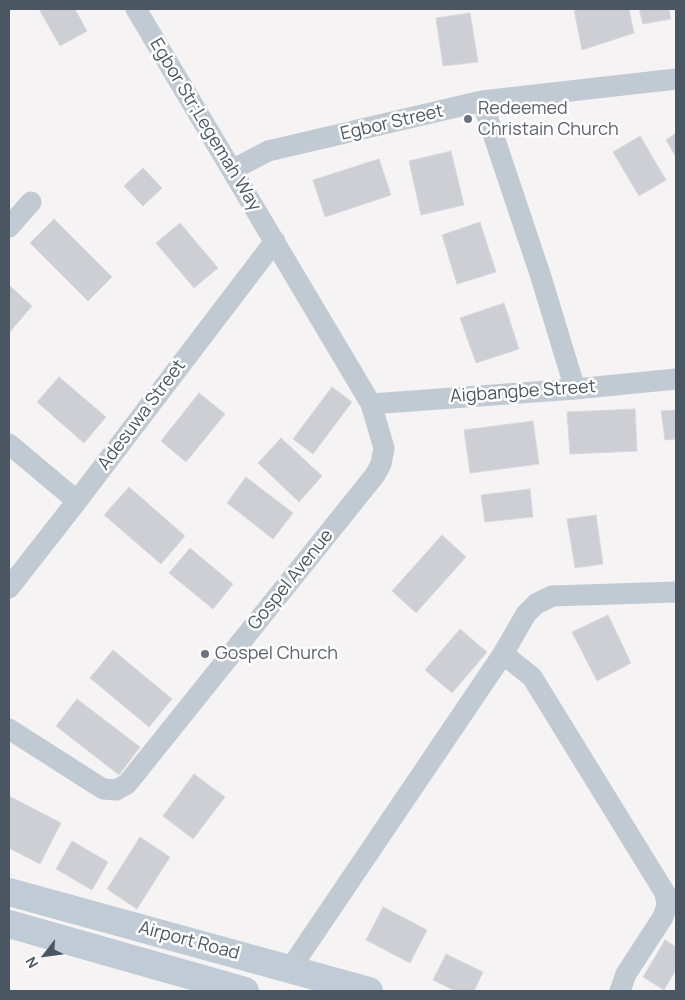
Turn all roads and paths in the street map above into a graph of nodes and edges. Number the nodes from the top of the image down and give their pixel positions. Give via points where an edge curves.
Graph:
1 (136, 9) edge
2 (676, 79) edge
3 (482, 101) junction
4 (232, 170) junction
5 (31, 202) dead end
6 (9, 227) edge
7 (275, 241) junction
8 (676, 379) edge
9 (575, 389) junction
10 (370, 404) junction
11 (9, 444) edge
12 (77, 501) junction
13 (9, 588) edge
14 (676, 592) edge
15 (503, 654) junction
16 (9, 729) edge
17 (9, 892) edge
18 (9, 924) edge
19 (290, 969) junction
20 (244, 991) edge
21 (369, 991) edge
22 (620, 991) edge

1 - 4 street, Egbor Str;Legemah Way
2 - 3 street, Egbor Street
3 - 4 street, Egbor Street via 268,152
3 - 9 street
4 - 7 street, Egbor Str;Legemah Way
5 - 6 street
7 - 10 street, Gospel Avenue
7 - 12 street, Adesuwa Street
8 - 9 street, Aigbangbe Street
9 - 10 street, Aigbangbe Street
10 - 16 street, Gospel Avenue via 384,448 375,475 127,784 116,790 103,789
11 - 12 street
12 - 13 street, Adesuwa Street
14 - 15 street via 552,596 536,604 526,614
15 - 19 street
15 - 22 street via 532,677 666,893 663,917 626,974
17 - 19 main road, Airport Road
18 - 20 main road, Airport Road
19 - 21 main road, Airport Road

